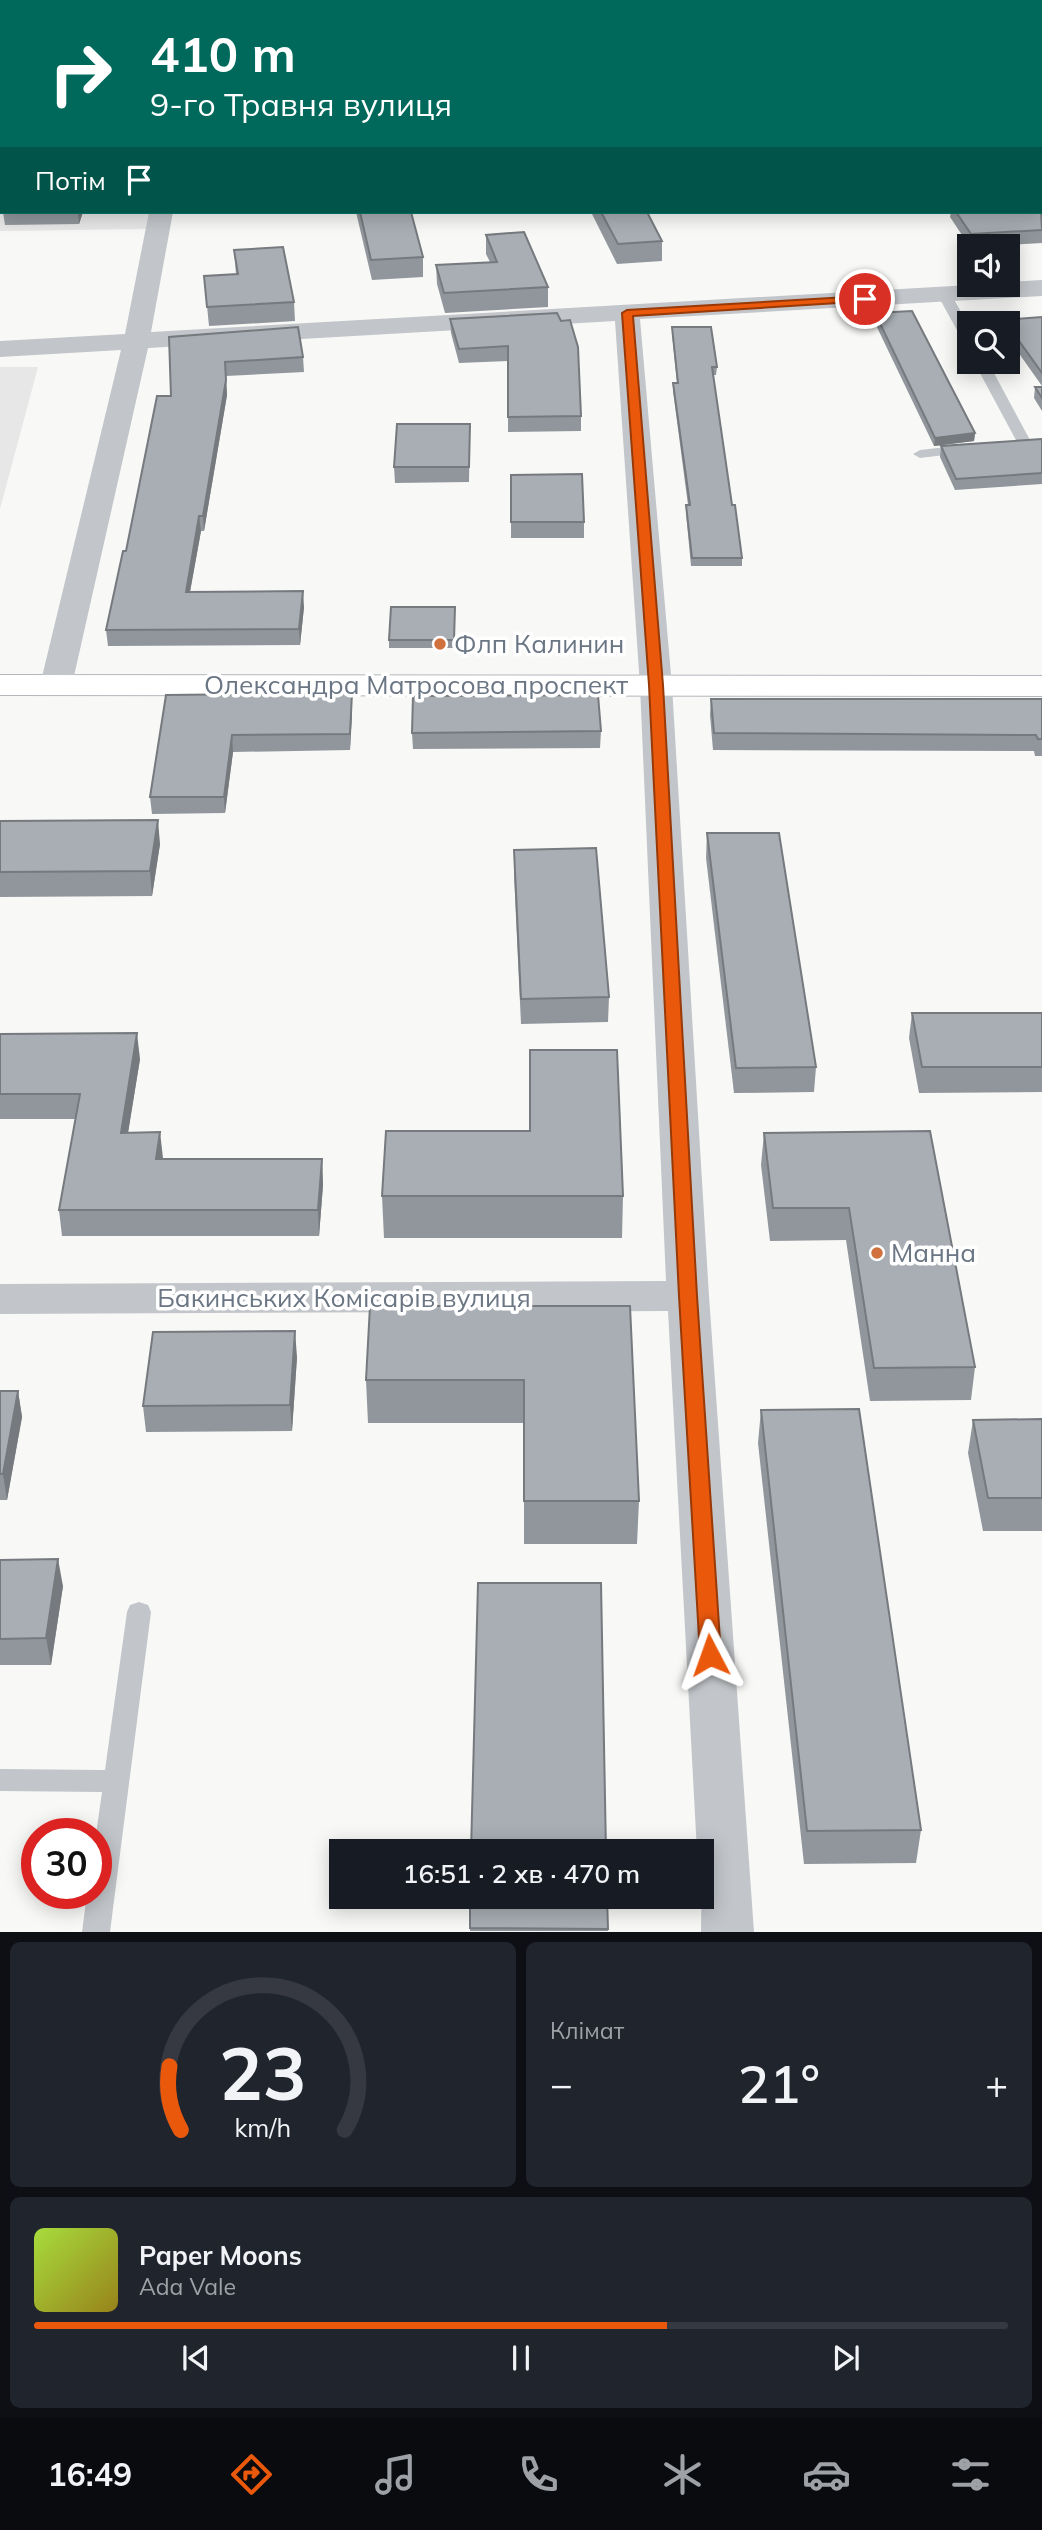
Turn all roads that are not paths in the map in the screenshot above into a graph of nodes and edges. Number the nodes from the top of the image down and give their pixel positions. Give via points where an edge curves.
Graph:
1 (161, 214) edge
2 (1042, 288) edge
3 (944, 294) junction
4 (627, 313) junction
5 (957, 318) edge
6 (136, 342) junction
7 (0, 349) edge
8 (986, 374) edge
9 (1042, 441) edge
10 (985, 446) edge
11 (920, 454) dead end
12 (0, 685) edge
13 (56, 685) junction
14 (656, 685) junction
15 (1042, 686) edge
16 (688, 1296) junction
17 (0, 1299) edge
18 (139, 1612) dead end
19 (0, 1780) edge
20 (117, 1781) junction
21 (96, 1931) edge
22 (728, 1931) edge

1 - 6 street
2 - 3 street
3 - 4 street
3 - 5 lane
4 - 6 street
4 - 14 street
6 - 7 street
6 - 13 street
8 - 9 lane via 1017,442
10 - 11 lane
12 - 13 main road, Олександра Матросова проспект
13 - 14 main road, Олександра Матросова проспект
14 - 15 main road, Олександра Матросова проспект
14 - 16 street
16 - 17 street, Бакинських Комісарів вулиця
16 - 22 street
18 - 20 lane
19 - 20 lane
20 - 21 lane

